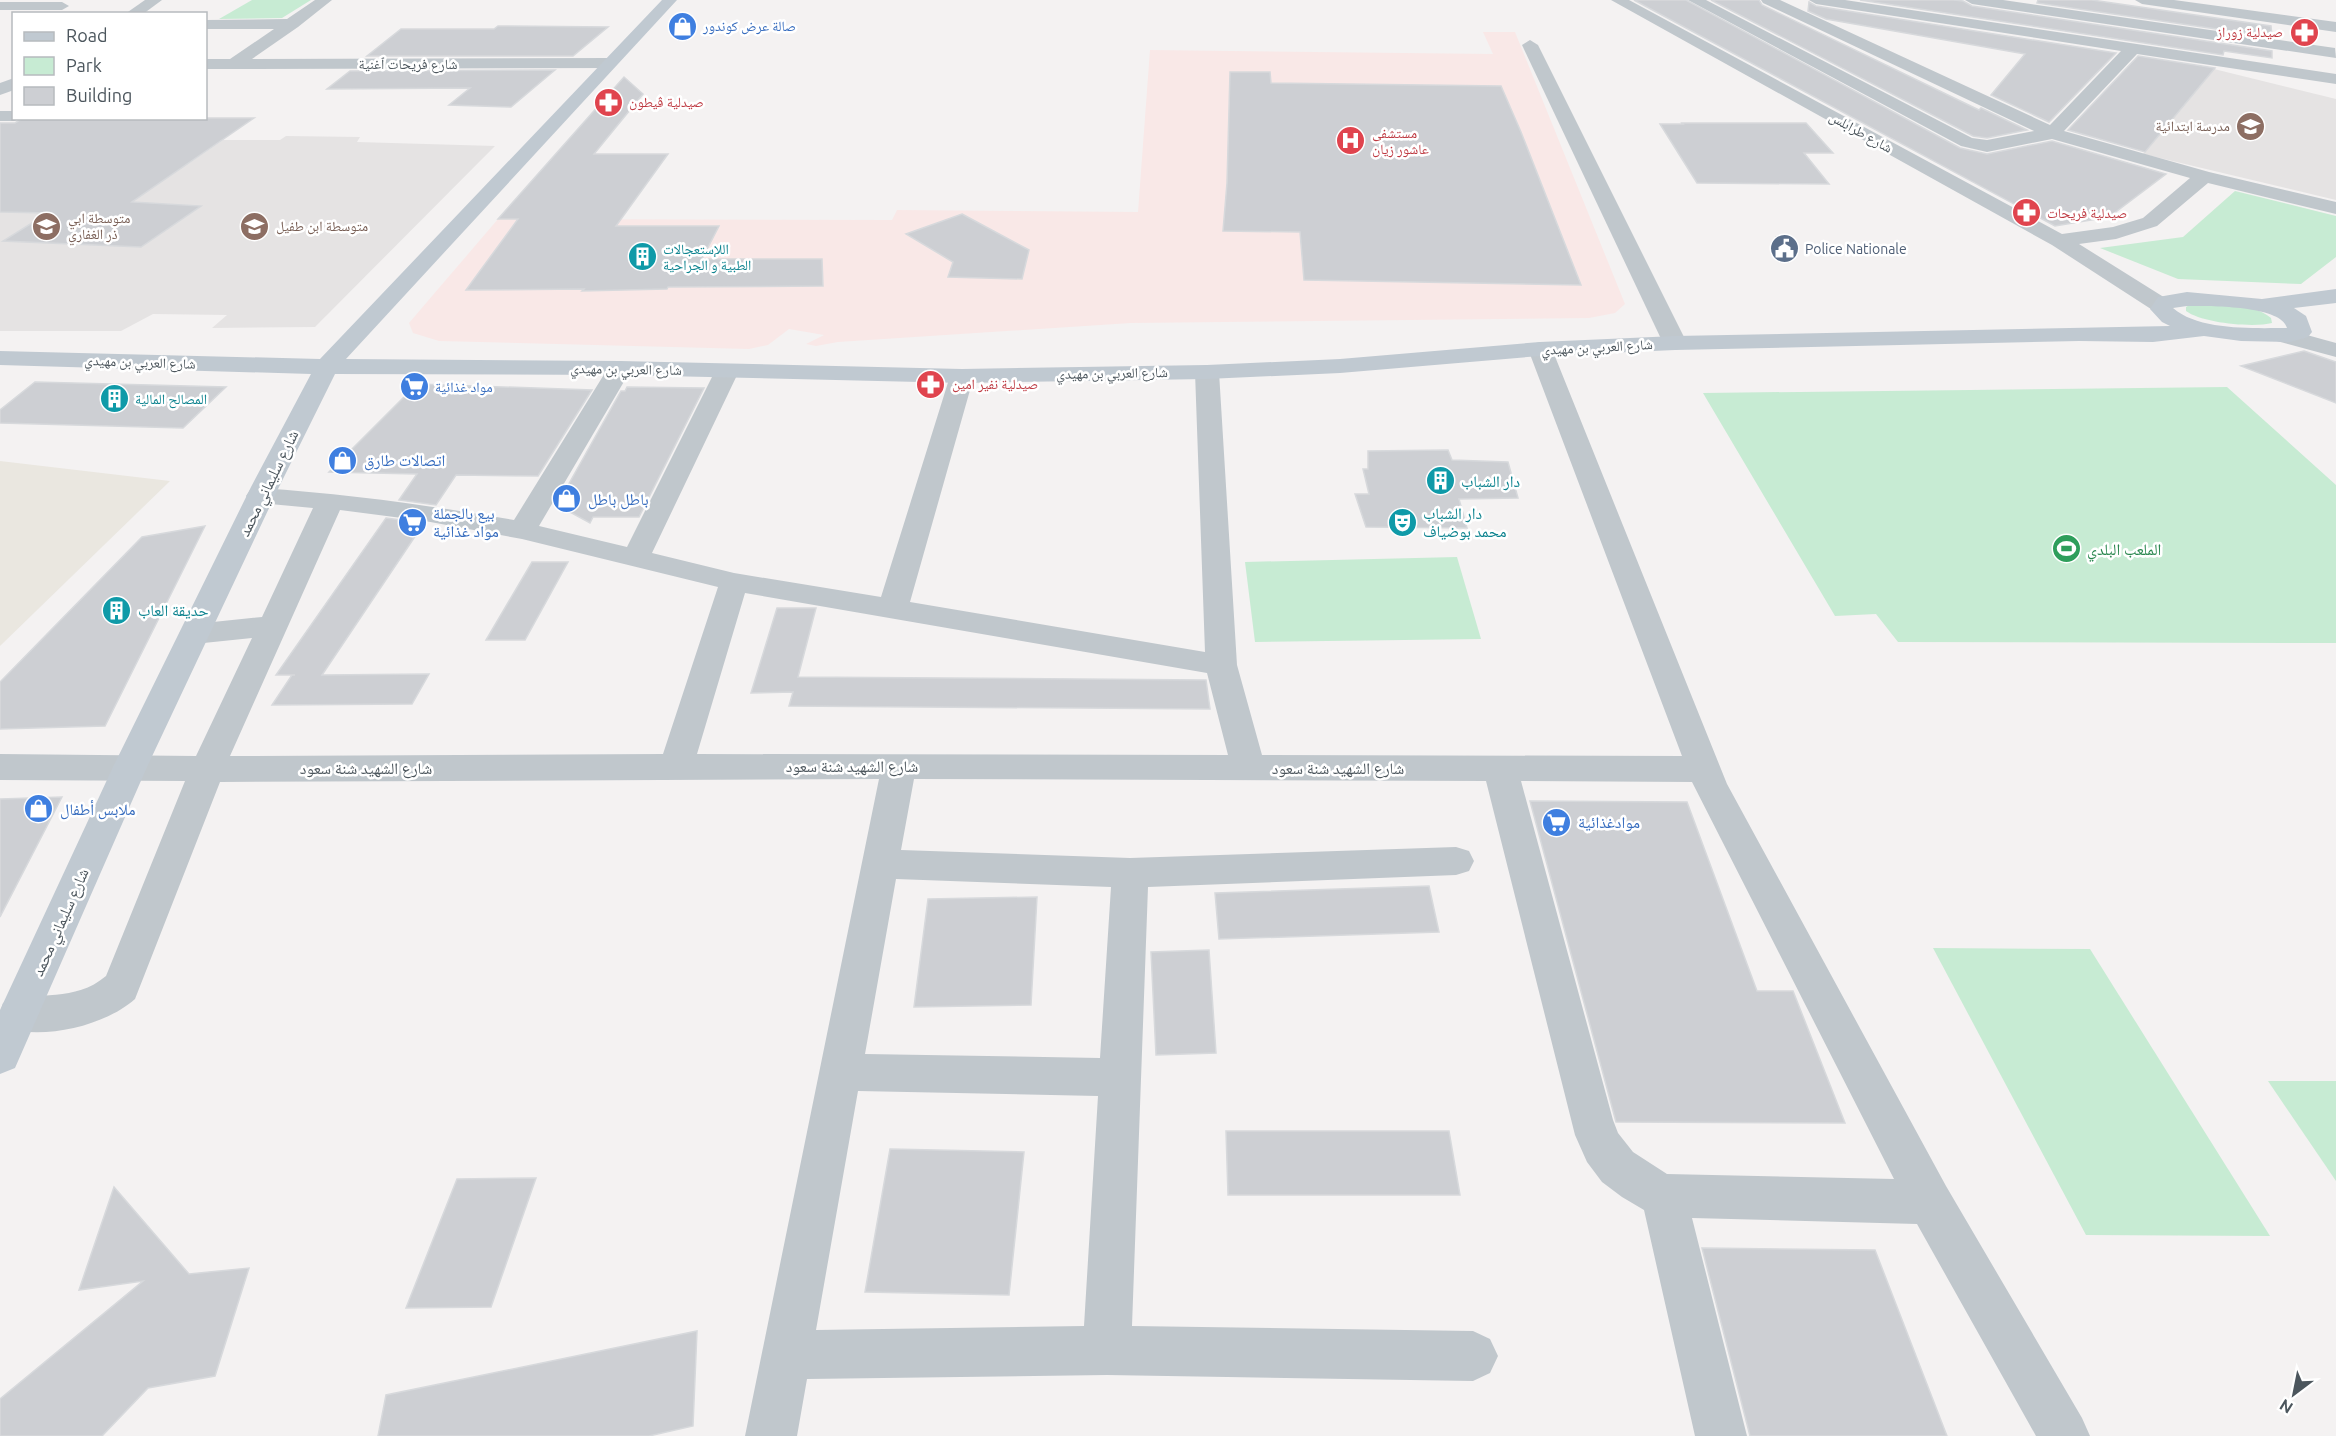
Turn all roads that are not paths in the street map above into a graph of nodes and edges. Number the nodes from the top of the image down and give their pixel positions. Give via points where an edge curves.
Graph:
1 (155, 0) edge
2 (326, 0) edge
3 (670, 0) edge
4 (1618, 0) edge
5 (1695, 0) edge
6 (1768, 0) edge
7 (1816, 0) edge
8 (1972, 0) edge
9 (2142, 0) edge
10 (2024, 4) edge
11 (0, 6) edge
12 (62, 6) dead end
13 (235, 6) dead end
14 (135, 12) edge
15 (1808, 19) junction
16 (207, 23) edge
17 (207, 24) edge
18 (293, 24) junction
19 (1745, 26) junction
20 (2334, 27) edge
21 (2017, 30) junction
22 (1681, 33) junction
23 (1530, 45) dead end
24 (2133, 48) junction
25 (2335, 54) edge
26 (610, 63) junction
27 (207, 64) edge
28 (234, 64) junction
29 (2336, 79) edge
30 (2052, 134) junction
31 (2204, 176) junction
32 (2336, 208) edge
33 (2060, 241) junction
34 (2102, 266) junction
35 (2187, 299) junction
36 (2262, 305) junction
37 (2165, 312) junction
38 (2318, 321) edge
39 (2204, 329) junction
40 (2079, 334) junction
41 (1675, 343) junction
42 (1540, 349) junction
43 (2336, 350) edge
44 (0, 358) edge
45 (327, 366) junction
46 (620, 368) junction
47 (727, 371) junction
48 (1207, 372) junction
49 (962, 376) junction
50 (260, 496) junction
51 (330, 501) junction
52 (522, 530) junction
53 (636, 556) junction
54 (734, 582) junction
55 (893, 607) junction
56 (273, 626) junction
57 (194, 634) junction
58 (1221, 664) junction
59 (899, 766) junction
60 (0, 767) edge
61 (130, 767) junction
62 (676, 767) junction
63 (208, 768) junction
64 (1248, 768) junction
65 (1500, 768) junction
66 (1704, 769) junction
67 (1456, 861) dead end
68 (880, 864) junction
69 (1130, 873) junction
70 (17, 1016) junction
71 (0, 1055) edge
72 (840, 1072) junction
73 (1120, 1077) junction
74 (1664, 1196) junction
75 (1930, 1202) junction
76 (1107, 1350) junction
77 (786, 1355) junction
78 (1473, 1356) dead end
79 (771, 1436) edge
80 (1721, 1436) edge
81 (2064, 1436) edge

1 - 14 street
2 - 18 street
3 - 26 street, شارع سليماني محمد
4 - 22 street, شارع طرابلس
5 - 19 street
6 - 15 street
7 - 21 street
8 - 10 street
9 - 20 street
10 - 21 street
10 - 25 street
11 - 12 street
13 - 16 street
15 - 19 street
15 - 30 street
17 - 18 street
18 - 28 street
19 - 22 street
19 - 30 street via 1967,142 1987,146
20 - 25 street
21 - 24 street
22 - 33 street, شارع طرابلس
23 - 41 street
24 - 29 street
24 - 30 street
26 - 28 street, شارع فريحات ٱغنية
26 - 45 street, شارع سليماني محمد
27 - 28 street, شارع فريحات ٱغنية
30 - 31 street
31 - 32 street
31 - 33 street via 2150,222 2116,233
33 - 34 street, شارع طرابلس
34 - 35 street, شارع طرابلس
34 - 37 street, شارع طرابلس
35 - 36 street, شارع العربي بن مهيدي
35 - 37 street, شارع العربي بن مهيدي via 2173,300
36 - 38 street
36 - 38 street
37 - 39 street via 2181,323
37 - 40 street, شارع العربي بن مهيدي
38 - 39 street
38 - 43 street
39 - 40 street, شارع العربي بن مهيدي via 2153,335
40 - 41 street, شارع العربي بن مهيدي
41 - 42 street, شارع العربي بن مهيدي
42 - 48 street, شارع العربي بن مهيدي via 1340,366
42 - 66 street
44 - 45 street, شارع العربي بن مهيدي
45 - 46 street, شارع العربي بن مهيدي
45 - 50 street, شارع سليماني محمد
46 - 47 street, شارع العربي بن مهيدي
46 - 52 street
47 - 49 street, شارع العربي بن مهيدي
47 - 53 street
48 - 49 street, شارع العربي بن مهيدي
48 - 58 street
49 - 55 street
50 - 51 street
50 - 57 street, شارع سليماني محمد
51 - 52 street
51 - 56 street
52 - 53 street
53 - 54 street
54 - 55 street
54 - 62 street
55 - 58 street
56 - 57 street
56 - 63 street
57 - 61 street, شارع سليماني محمد
58 - 64 street
59 - 62 street, شارع الشهيد شنة سعود
59 - 64 street, شارع الشهيد شنة سعود
59 - 68 street
60 - 61 street, شارع الشهيد شنة سعود
61 - 63 street, شارع الشهيد شنة سعود
61 - 70 street, شارع سليماني محمد
62 - 63 street, شارع الشهيد شنة سعود
63 - 70 street via 121,987 110,999 92,1008
64 - 65 street, شارع الشهيد شنة سعود
65 - 66 street, شارع الشهيد شنة سعود
65 - 74 street via 1600,1146 1616,1167
66 - 75 street
67 - 69 street
68 - 69 street
68 - 72 street
69 - 73 street
70 - 71 street, شارع سليماني محمد
72 - 73 street
72 - 77 street
73 - 76 street
74 - 75 street
74 - 80 street
75 - 81 street
76 - 77 street
76 - 78 street
77 - 79 street

